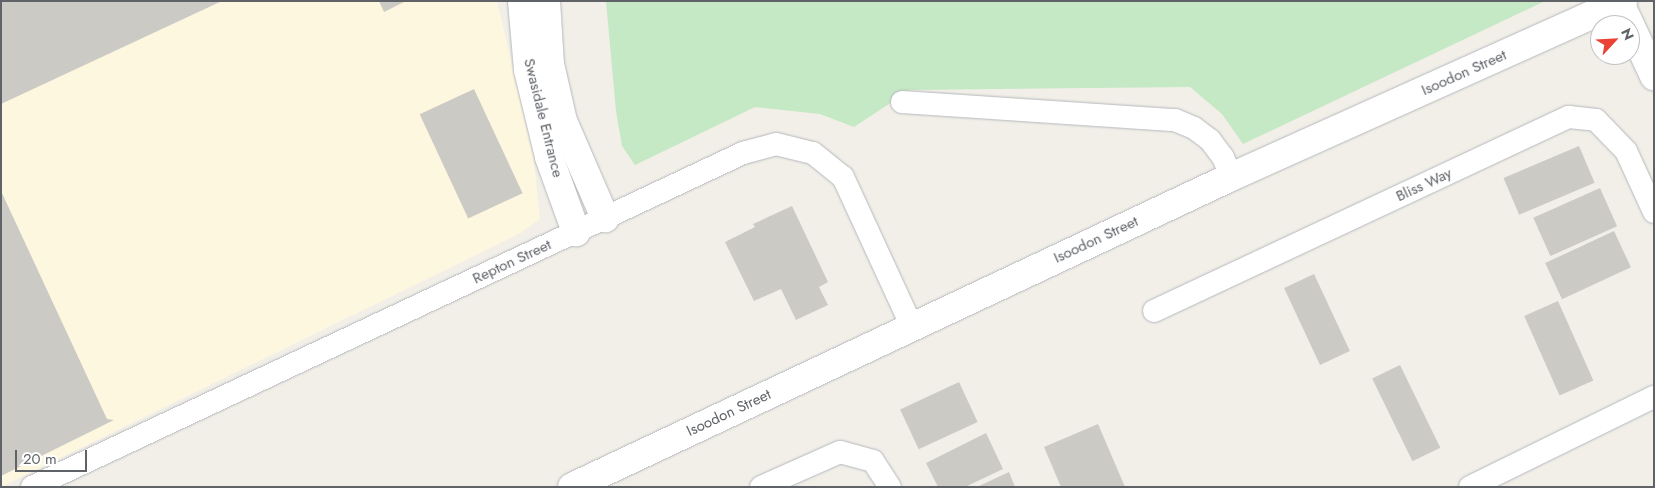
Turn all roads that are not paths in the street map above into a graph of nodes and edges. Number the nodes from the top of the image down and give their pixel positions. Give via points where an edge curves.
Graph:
1 (522, 1) edge
2 (546, 1) edge
3 (1621, 2) edge
4 (1654, 76) edge
5 (902, 102) dead end
6 (1231, 176) junction
7 (1654, 212) edge
8 (606, 218) junction
9 (576, 232) junction
10 (1154, 310) dead end
11 (912, 327) junction
12 (1654, 397) edge
13 (32, 487) edge
14 (572, 487) edge
15 (761, 487) edge
16 (890, 487) edge
17 (1470, 487) edge

1 - 9 street, Swasidale Entrance via 531,80 549,157
2 - 8 street, Swasidale Entrance via 550,64 563,120
3 - 4 street
3 - 6 street, Isoodon Street
5 - 6 street via 1174,120 1194,128 1210,140 1223,157
6 - 11 street, Isoodon Street
7 - 10 street, Bliss Way via 1626,151 1596,120 1569,117
8 - 9 street, Repton Street
8 - 11 street, Repton Street via 743,153 776,144 813,153 843,177
9 - 13 street, Repton Street
11 - 14 street, Isoodon Street
12 - 17 street
15 - 16 street via 840,452 873,461

